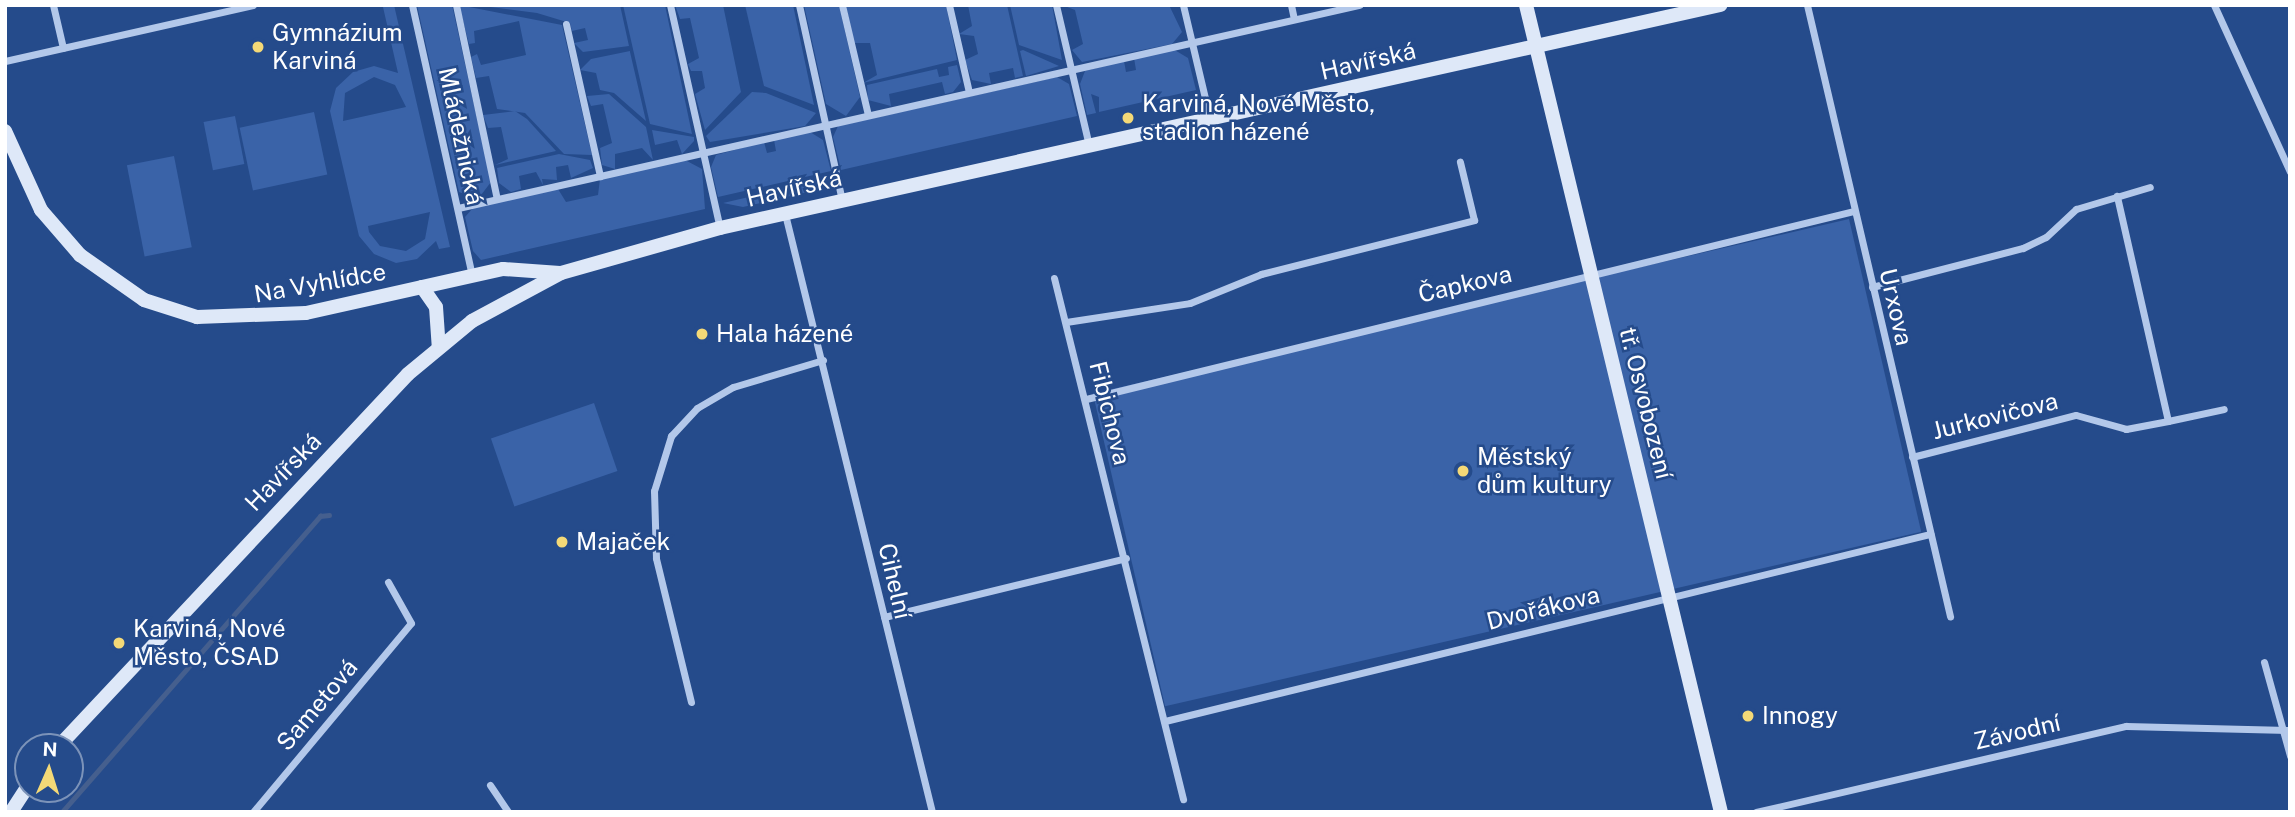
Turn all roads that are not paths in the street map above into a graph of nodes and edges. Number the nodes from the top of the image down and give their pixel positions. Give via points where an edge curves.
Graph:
1 (53, 5) edge
2 (253, 5) edge
3 (412, 5) edge
4 (456, 5) edge
5 (670, 5) edge
6 (799, 5) edge
7 (842, 5) edge
8 (950, 5) edge
9 (1056, 5) edge
10 (1183, 5) edge
11 (1291, 5) edge
12 (1359, 5) edge
13 (1526, 5) edge
14 (1720, 5) edge
15 (1807, 5) edge
16 (2214, 5) edge
17 (1294, 19) junction
18 (566, 24) dead end
19 (1192, 42) junction
20 (1535, 46) junction
21 (63, 48) junction
22 (5, 61) edge
23 (1070, 70) junction
24 (969, 92) junction
25 (868, 115) junction
26 (1210, 119) junction
27 (827, 125) junction
28 (5, 131) edge
29 (1089, 146) junction
30 (703, 152) junction
31 (1460, 162) dead end
32 (2290, 172) edge
33 (600, 176) junction
34 (2150, 187) dead end
35 (2117, 196) junction
36 (498, 199) junction
37 (842, 201) junction
38 (458, 208) junction
39 (1854, 211) junction
40 (785, 214) junction
41 (720, 228) junction
42 (561, 273) junction
43 (1591, 273) junction
44 (472, 276) junction
45 (1054, 278) dead end
46 (422, 287) junction
47 (1872, 287) junction
48 (1066, 322) junction
49 (439, 346) junction
50 (823, 360) junction
51 (1087, 399) junction
52 (2224, 409) dead end
53 (2168, 421) junction
54 (1912, 457) junction
55 (1930, 534) junction
56 (1126, 558) junction
57 (388, 582) dead end
58 (1670, 597) junction
59 (1950, 616) dead end
60 (884, 617) junction
61 (2264, 662) dead end
62 (691, 702) dead end
63 (1165, 721) junction
64 (2287, 731) edge
65 (71, 733) edge
66 (2290, 756) edge
67 (491, 785) dead end
68 (1183, 799) dead end
69 (253, 812) edge
70 (508, 812) edge
71 (932, 812) edge
72 (1721, 812) edge
73 (1756, 812) edge

1 - 21 street
2 - 21 street
3 - 38 street, Mládežnická
4 - 36 street, Mládežnická
5 - 30 street
6 - 27 street
7 - 25 street
8 - 24 street
9 - 23 street
10 - 19 street
11 - 17 street
12 - 17 street
13 - 20 street, tř. Osvobození
14 - 20 street, Havířská
15 - 39 street, Urxova
16 - 32 street
17 - 19 street
18 - 33 street
19 - 23 street
19 - 26 street
20 - 26 street, Havířská
20 - 43 street, tř. Osvobození
21 - 22 street
23 - 24 street
23 - 29 street
24 - 25 street
25 - 27 street
26 - 29 street, Havířská
27 - 30 street
27 - 37 street
28 - 46 street, Na Vyhlídce via 41,210 80,255 144,300 197,317 266,318
29 - 37 street, Havířská
30 - 33 street
30 - 41 street
31 - 48 street via 1474,220 1261,274 1190,303
33 - 36 street
34 - 35 street
35 - 47 street via 2076,209 2046,237 2023,248
35 - 53 street
36 - 38 street
37 - 40 street, Havířská
38 - 44 street, Mládežnická
39 - 43 street, Čapkova
39 - 47 street, Urxova
40 - 41 street, Havířská
40 - 50 street, Cihelní
41 - 42 street, Havířská
42 - 44 street, Na Vyhlídce via 519,268
42 - 49 street, Havířská via 506,299
43 - 51 street, Čapkova
43 - 58 street, tř. Osvobození
44 - 46 street, Na Vyhlídce
45 - 48 street, Fibichova
46 - 49 street via 436,307
47 - 54 street, Urxova
48 - 51 street, Fibichova
49 - 65 street, Havířská
50 - 60 street, Cihelní
50 - 62 street via 733,387 697,408 671,436 654,491 656,558
51 - 56 street, Fibichova
52 - 53 street, Jurkovičova
53 - 54 street, Jurkovičova via 2126,429 2076,415
54 - 55 street, Urxova
55 - 58 street, Dvořákova
55 - 59 street, Urxova
56 - 60 street
56 - 63 street, Fibichova
57 - 69 street, Sametová via 411,623
58 - 63 street, Dvořákova
58 - 72 street, tř. Osvobození
60 - 71 street, Cihelní
61 - 64 street
63 - 68 street, Fibichova
64 - 66 street
64 - 73 street, Závodní via 2126,726
67 - 70 street

